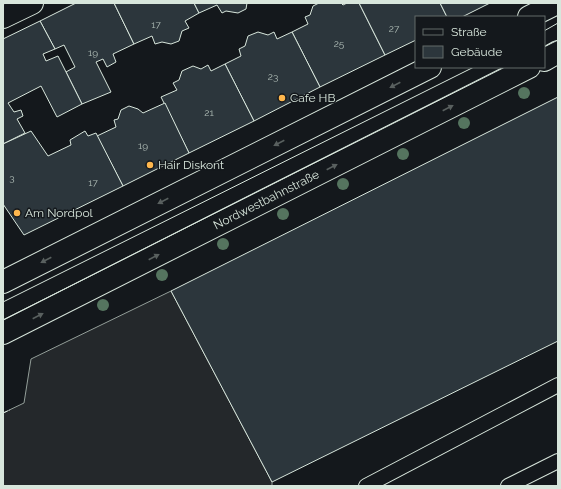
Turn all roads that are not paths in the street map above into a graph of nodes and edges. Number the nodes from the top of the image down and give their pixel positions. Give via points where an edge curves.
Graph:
1 (32, 3) edge
2 (557, 3) edge
3 (531, 16) edge
4 (3, 17) edge
5 (558, 52) edge
6 (545, 59) edge
7 (428, 68) edge
8 (527, 68) edge
9 (3, 282) edge
10 (3, 333) edge
11 (558, 385) edge
12 (558, 461) edge
13 (366, 486) edge
14 (508, 486) edge

1 - 4 street
2 - 3 street
5 - 6 street
7 -> 9 street
10 -> 8 street, Nordwestbahnstraße
11 - 13 lane
12 - 14 lane

